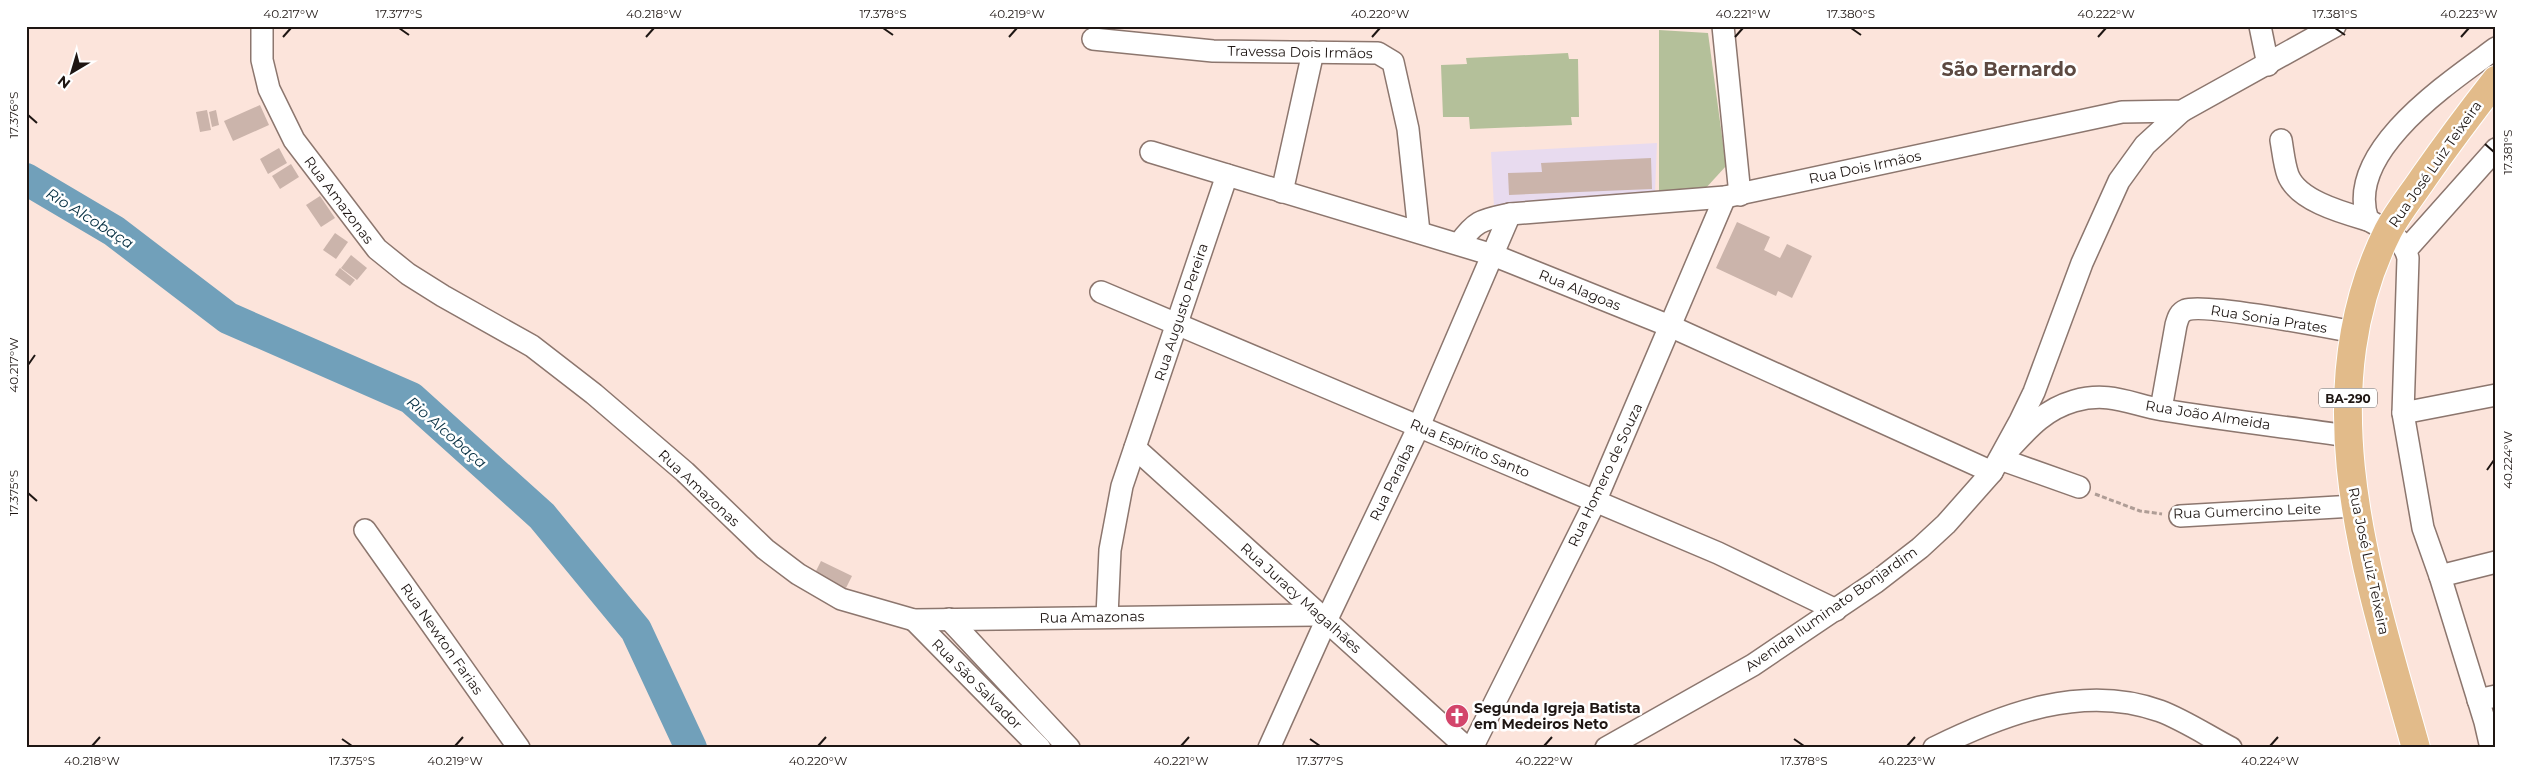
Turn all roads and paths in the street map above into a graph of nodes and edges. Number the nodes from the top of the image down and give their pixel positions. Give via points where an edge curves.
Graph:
1 (262, 26) edge
2 (1723, 26) edge
3 (2260, 26) edge
4 (2335, 26) edge
5 (1094, 39) dead end
6 (2496, 48) edge
7 (1313, 52) junction
8 (2268, 65) junction
9 (2496, 80) edge
10 (2182, 112) junction
11 (2281, 140) dead end
12 (2496, 149) edge
13 (1151, 152) dead end
14 (1228, 175) junction
15 (1282, 192) junction
16 (1733, 196) junction
17 (1510, 214) junction
18 (2378, 226) junction
19 (1420, 232) junction
20 (1459, 244) junction
21 (2406, 250) junction
22 (1493, 255) junction
23 (1101, 292) dead end
24 (1178, 323) junction
25 (1672, 327) junction
26 (2354, 332) junction
27 (2496, 396) edge
28 (2161, 410) junction
29 (2403, 413) junction
30 (1419, 426) junction
31 (2348, 436) junction
32 (1135, 448) junction
33 (1996, 465) junction
34 (2079, 487) joint
35 (1595, 502) junction
36 (2354, 506) junction
37 (2180, 516) joint
38 (365, 530) dead end
39 (2496, 562) edge
40 (2440, 576) junction
41 (1836, 610) junction
42 (1107, 616) junction
43 (1322, 618) junction
44 (949, 619) junction
45 (914, 620) junction
46 (2487, 698) edge
47 (519, 748) edge
48 (1040, 748) edge
49 (1069, 748) edge
50 (1269, 748) edge
51 (1467, 748) edge
52 (1472, 748) edge
53 (1606, 748) edge
54 (1934, 748) edge
55 (2231, 748) edge
56 (2416, 748) edge
57 (2491, 748) edge

1 - 45 street, Rua Amazonas via 262,60 269,89 294,140 377,249 422,283 532,346 685,472 765,549 798,574 841,599
2 - 16 street, Rua Homero de Souza
3 - 8 street
4 - 8 street
5 - 7 street, Travessa Dois Irmãos via 1213,51
6 - 18 street via 2438,93 2386,143 2369,173 2365,207
7 - 15 street
7 - 19 street, Travessa Dois Irmãos via 1378,53 1393,62 1408,129
8 - 10 street, Rua Dois Irmãos
9 - 18 main road, Rua José Luiz Teixeira / BA-290
10 - 16 street, Rua Dois Irmãos via 2122,112
10 - 33 street, Avenida Iluminato Bonjardim via 2145,145 2118,181 2082,263 2034,392
11 - 18 street via 2288,175 2299,190 2337,211
12 - 21 street
13 - 14 street, Rua Alagoas
14 - 15 street, Rua Alagoas
14 - 24 street, Rua Augusto Pereira
15 - 19 street, Rua Alagoas
16 - 17 street, Rua Dois Irmãos
16 - 25 street, Rua Homero de Souza
17 - 20 street, Rua Dois Irmãos via 1471,227
17 - 22 street, Rua Paraíba
18 - 21 street via 2403,244
18 - 26 main road, Rua José Luiz Teixeira / BA-290
19 - 20 street, Rua Alagoas
20 - 22 street, Rua Alagoas
21 - 29 street
22 - 25 street, Rua Alagoas
22 - 30 street, Rua Paraíba
23 - 24 street, Rua Espírito Santo
24 - 30 street, Rua Espírito Santo
24 - 32 street, Rua Augusto Pereira
25 - 33 street, Rua Alagoas
25 - 35 street, Rua Homero de Souza
26 - 28 street, Rua Sonia Prates via 2210,309 2185,310 2179,315 2176,325
26 - 31 main road, Rua José Luiz Teixeira / BA-290 via 2348,379
27 - 29 street
28 - 31 street, Rua João Almeida
28 - 33 street, Rua João Almeida via 2114,397 2091,397 2072,402 2043,414
29 - 40 street via 2423,528
30 - 35 street, Rua Espírito Santo
30 - 43 street, Rua Paraíba
31 - 36 main road, Rua José Luiz Teixeira / BA-290
32 - 42 street, Rua Augusto Pereira via 1122,486 1111,541
32 - 43 street, Rua Juracy Magalhães
33 - 34 street
33 - 41 street, Avenida Iluminato Bonjardim via 1946,524 1920,548
34 - 37 path, Rua Gumercino Leite via 2140,511
35 - 41 street, Rua Espírito Santo via 1718,554
35 - 52 street, Rua Homero de Souza
36 - 37 street, Rua Gumercino Leite
36 - 56 main road, Rua José Luiz Teixeira / BA-290 via 2386,642
38 - 47 street, Rua Newton Farias
39 - 40 street
40 - 46 street
41 - 53 street, Avenida Iluminato Bonjardim via 1753,665
42 - 43 street, Rua Amazonas
42 - 44 street, Rua Amazonas
43 - 50 street, Rua Paraíba
43 - 51 street, Rua Juracy Magalhães
44 - 45 street, Rua Amazonas
44 - 49 street, Rua São Salvador
45 - 48 street, Rua São Salvador
46 - 57 street
54 - 55 street via 1978,726 2029,710 2106,698 2162,711

